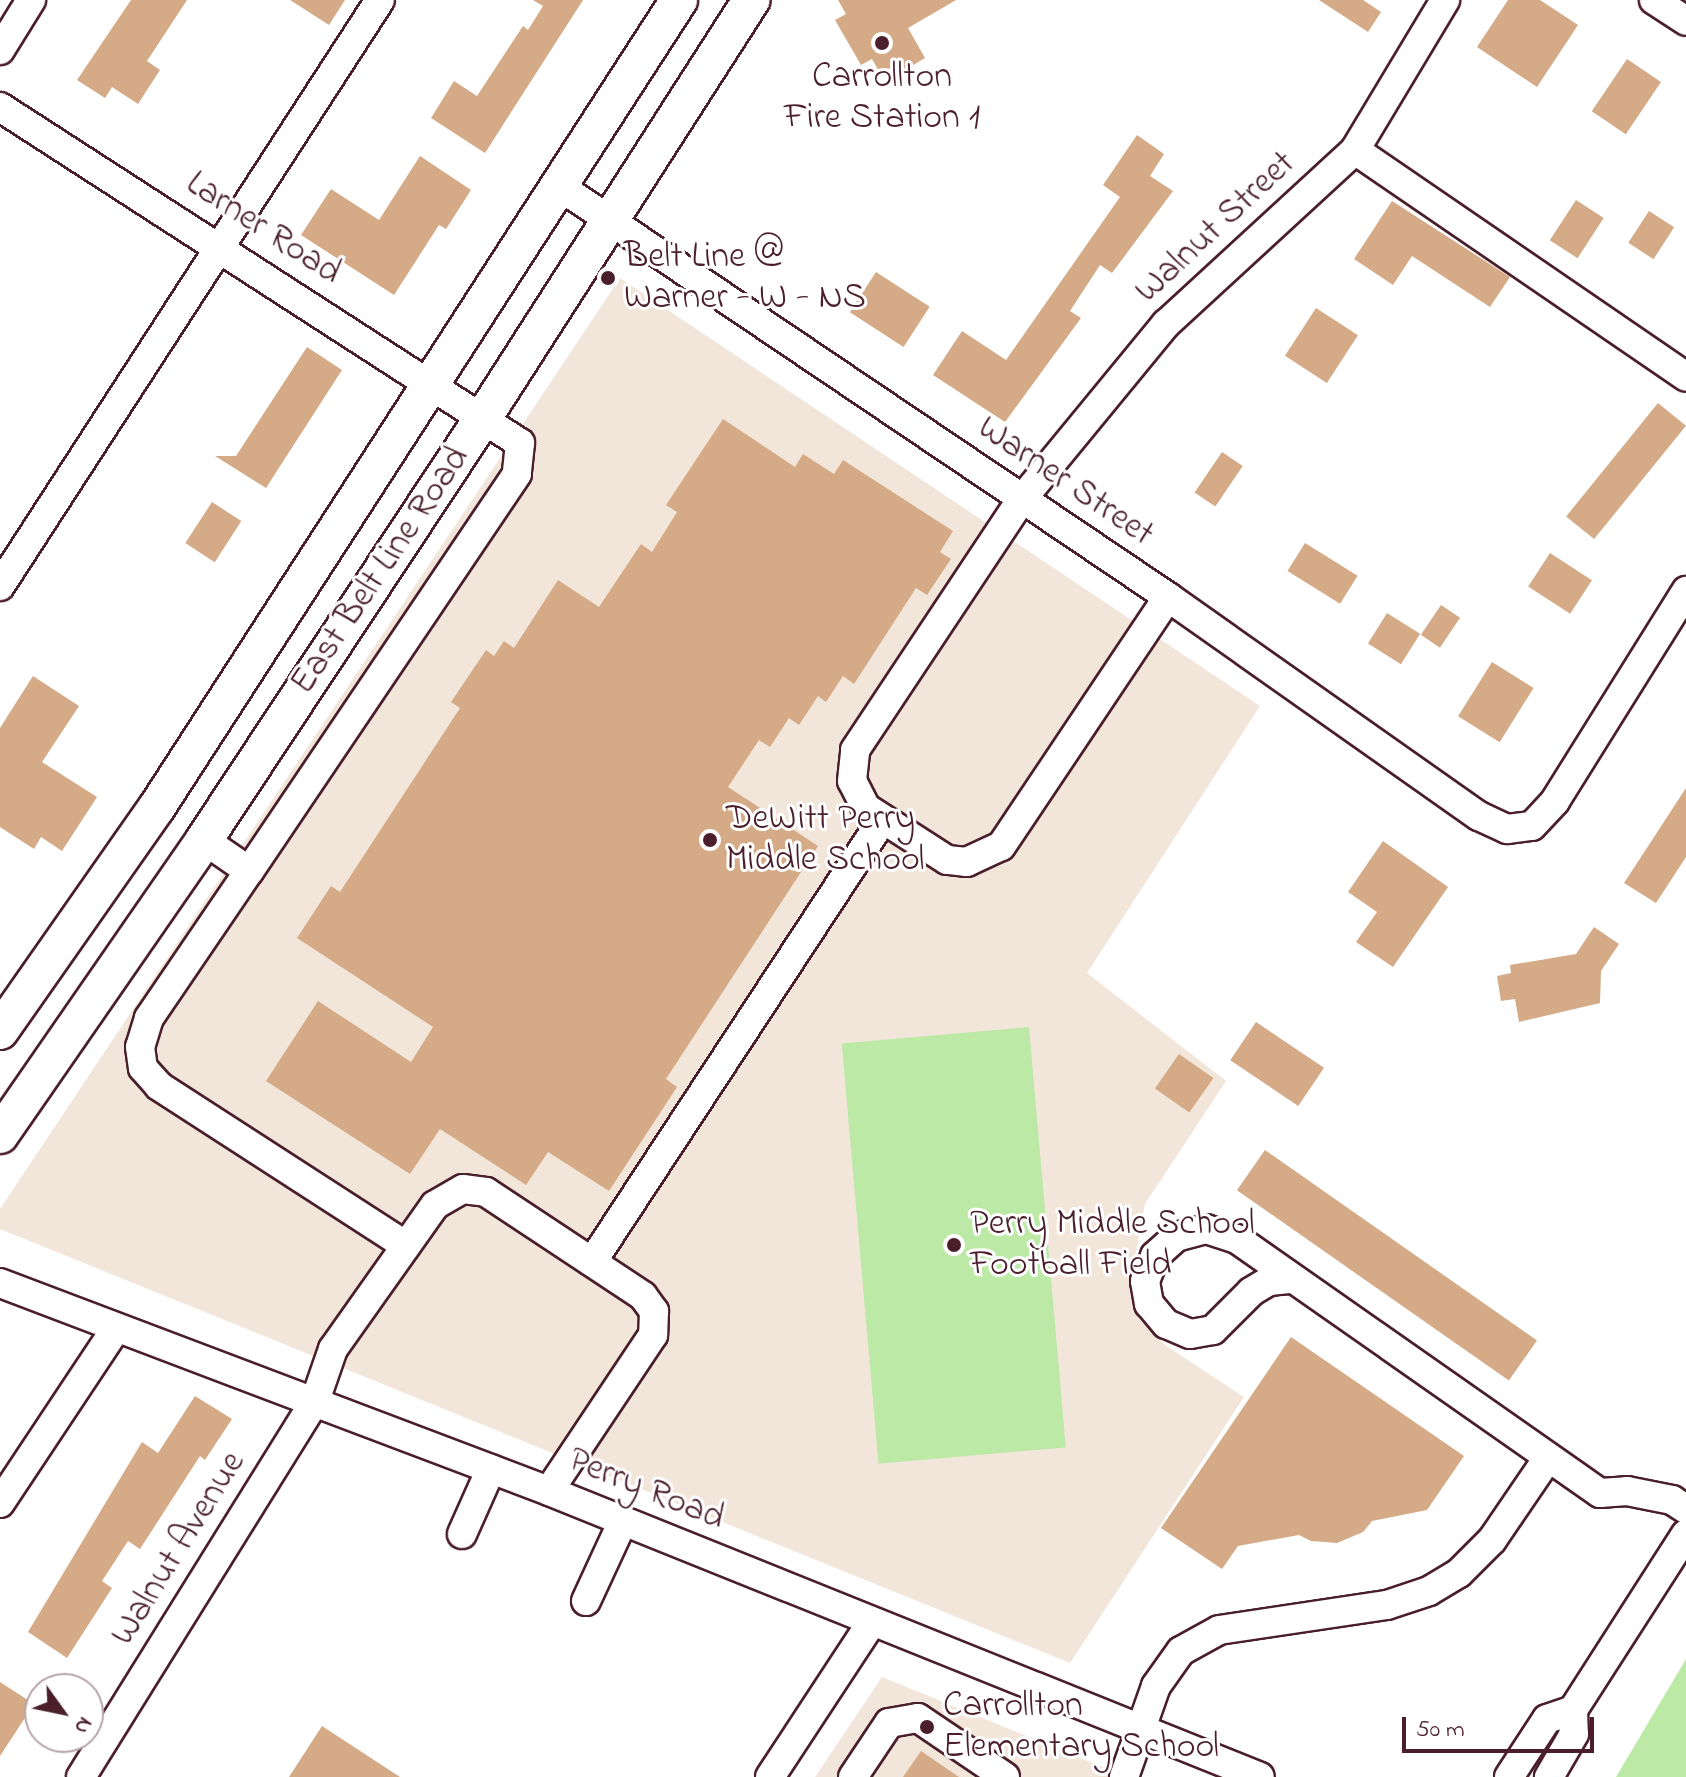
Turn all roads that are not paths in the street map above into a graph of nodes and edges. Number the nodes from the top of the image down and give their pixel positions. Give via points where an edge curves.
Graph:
1 (31, 0) edge
2 (380, 0) edge
3 (679, 0) edge
4 (751, 0) edge
5 (1445, 0) edge
6 (1654, 0) edge
7 (1686, 21) edge
8 (0, 50) edge
9 (0, 107) edge
10 (1355, 150) junction
11 (559, 186) junction
12 (609, 219) junction
13 (223, 248) junction
14 (1686, 377) edge
15 (430, 383) junction
16 (483, 418) junction
17 (1022, 499) junction
18 (0, 586) edge
19 (1686, 591) edge
20 (1168, 597) junction
21 (883, 819) junction
22 (204, 840) junction
23 (249, 871) junction
24 (0, 1031) edge
25 (0, 1135) edge
26 (406, 1246) junction
27 (592, 1262) junction
28 (1289, 1279) junction
29 (0, 1283) edge
30 (115, 1330) junction
31 (315, 1401) junction
32 (1548, 1458) junction
33 (491, 1469) junction
34 (549, 1491) junction
35 (0, 1503) edge
36 (1686, 1509) edge
37 (623, 1521) junction
38 (462, 1534) dead end
39 (1686, 1534) edge
40 (586, 1601) dead end
41 (871, 1623) junction
42 (1573, 1710) junction
43 (1141, 1730) junction
44 (81, 1777) edge
45 (770, 1777) edge
46 (853, 1777) edge
47 (1005, 1777) edge
48 (1124, 1777) edge
49 (1260, 1777) edge
50 (1509, 1777) edge
51 (1549, 1777) edge

1 - 8 street
2 - 13 street
3 - 11 main road, East Belt Line Road
4 - 12 main road, East Belt Line Road
5 - 10 street, Walnut Street
6 - 7 street
9 - 13 street, Larner Road
10 - 14 street
10 - 17 street, Walnut Street via 1166,324
11 - 12 street, Warner Street
11 - 15 main road, East Belt Line Road
12 - 16 main road, East Belt Line Road
12 - 17 street, Warner Street
13 - 15 street, Larner Road
13 - 18 street
15 - 16 street, Larner Road
15 - 24 main road, East Belt Line Road via 157,807
16 - 22 main road, East Belt Line Road
16 - 23 street, Larner Road via 520,443 517,474
17 - 20 street, Warner Street
17 - 21 street, Walnut Street via 855,750 852,781 866,808
19 - 20 street, Warner Street via 1555,801 1532,826 1507,829 1479,816
20 - 21 street, Walnut Street via 1001,846 967,862 947,860
21 - 27 street
22 - 23 street
22 - 25 main road, East Belt Line Road
23 - 26 street via 149,1018 140,1047 143,1068 159,1086
26 - 27 street, Walnut Avenue via 435,1205 463,1189 486,1192
26 - 31 street, Walnut Avenue via 333,1349
27 - 34 street, Walnut Avenue via 643,1296 654,1311 653,1335
28 - 28 street via 1237,1239 1206,1229 1176,1237 1155,1256 1145,1281 1149,1304 1166,1324 1190,1334 1213,1330 1269,1281
28 - 32 street
29 - 30 street, Perry Road
30 - 31 street, Perry Road
30 - 35 street
31 - 33 street, Perry Road
31 - 44 street, Walnut Avenue
32 - 36 street via 1600,1493 1627,1491 1672,1500
32 - 43 street via 1492,1540 1459,1573 1429,1591 1387,1605 1219,1630 1181,1651 1156,1686
33 - 34 street, Perry Road
33 - 38 street
34 - 37 street, Perry Road
37 - 40 street
37 - 41 street, Perry Road
39 - 42 street
41 - 43 street, Perry Road
41 - 45 street
42 - 50 street via 1547,1719
42 - 51 street via 1574,1734
43 - 48 street
43 - 49 street, Perry Road
46 - 47 street via 889,1723 918,1718

